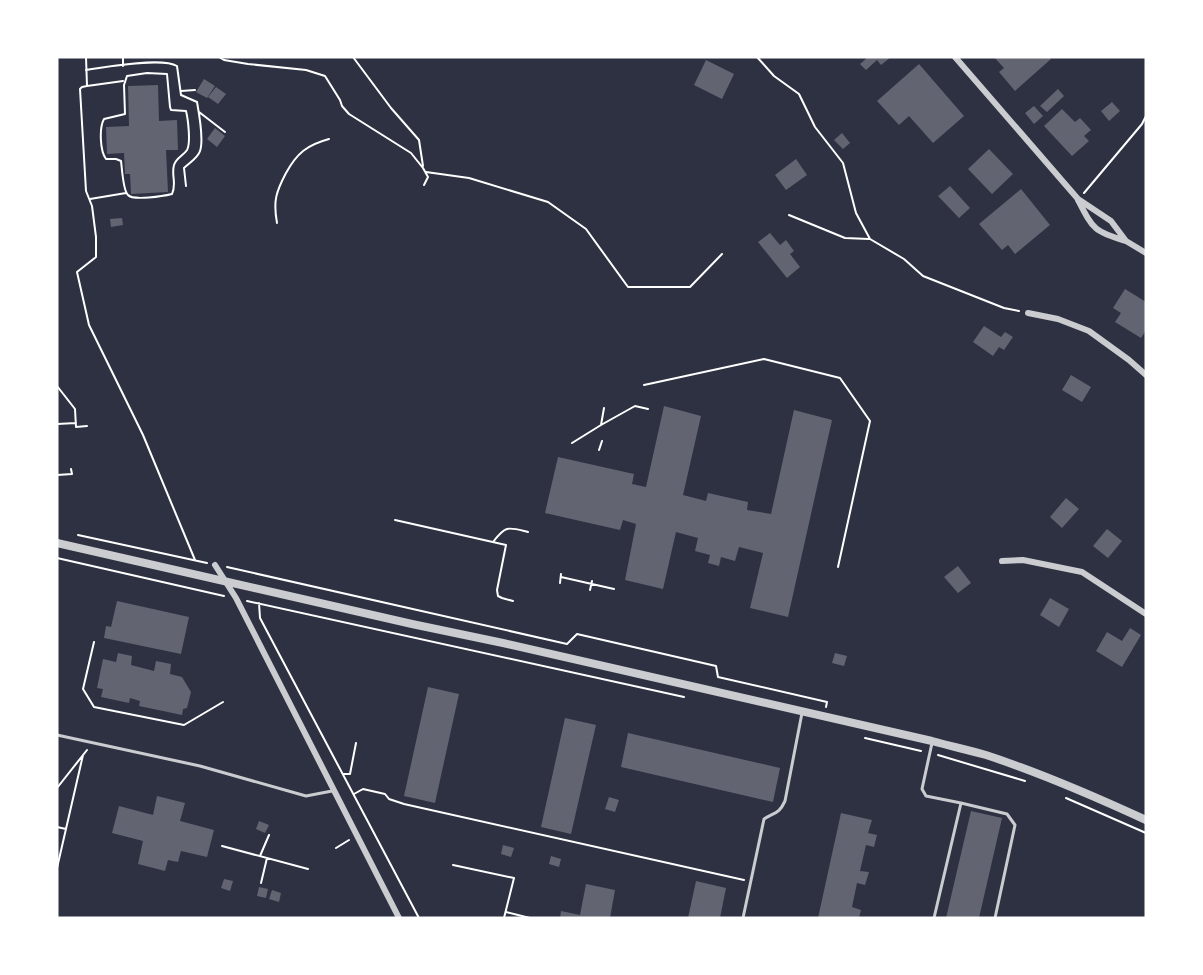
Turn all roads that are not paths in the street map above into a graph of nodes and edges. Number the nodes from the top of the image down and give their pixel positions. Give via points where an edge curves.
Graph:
1 (955, 57) edge
2 (1078, 199) junction
3 (1126, 241) junction
4 (1146, 253) edge
5 (1029, 313) road end
6 (1146, 375) edge
7 (57, 543) edge
8 (1002, 561) dead end
9 (215, 565) road end
10 (224, 580) junction
11 (1146, 614) edge
12 (802, 711) junction
13 (57, 735) edge
14 (932, 741) junction
15 (333, 790) junction
16 (962, 803) junction
17 (1146, 820) edge
18 (399, 918) edge
19 (743, 918) edge
20 (934, 918) edge
21 (995, 918) edge

1 - 2 street
2 - 3 street via 1111,221
2 - 3 street via 1090,223 1104,235
3 - 4 street
5 - 6 street via 1058,318 1089,331
7 - 10 street
8 - 11 street via 1023,560 1082,572
9 - 10 street
10 - 12 street
10 - 15 street
12 - 14 street
12 - 19 lane via 785,801 777,813 764,819
13 - 15 lane via 200,766 306,796
14 - 16 lane via 922,789 926,796
14 - 17 street via 1036,772
15 - 18 street
16 - 20 lane
16 - 21 lane via 1007,813 1015,825

